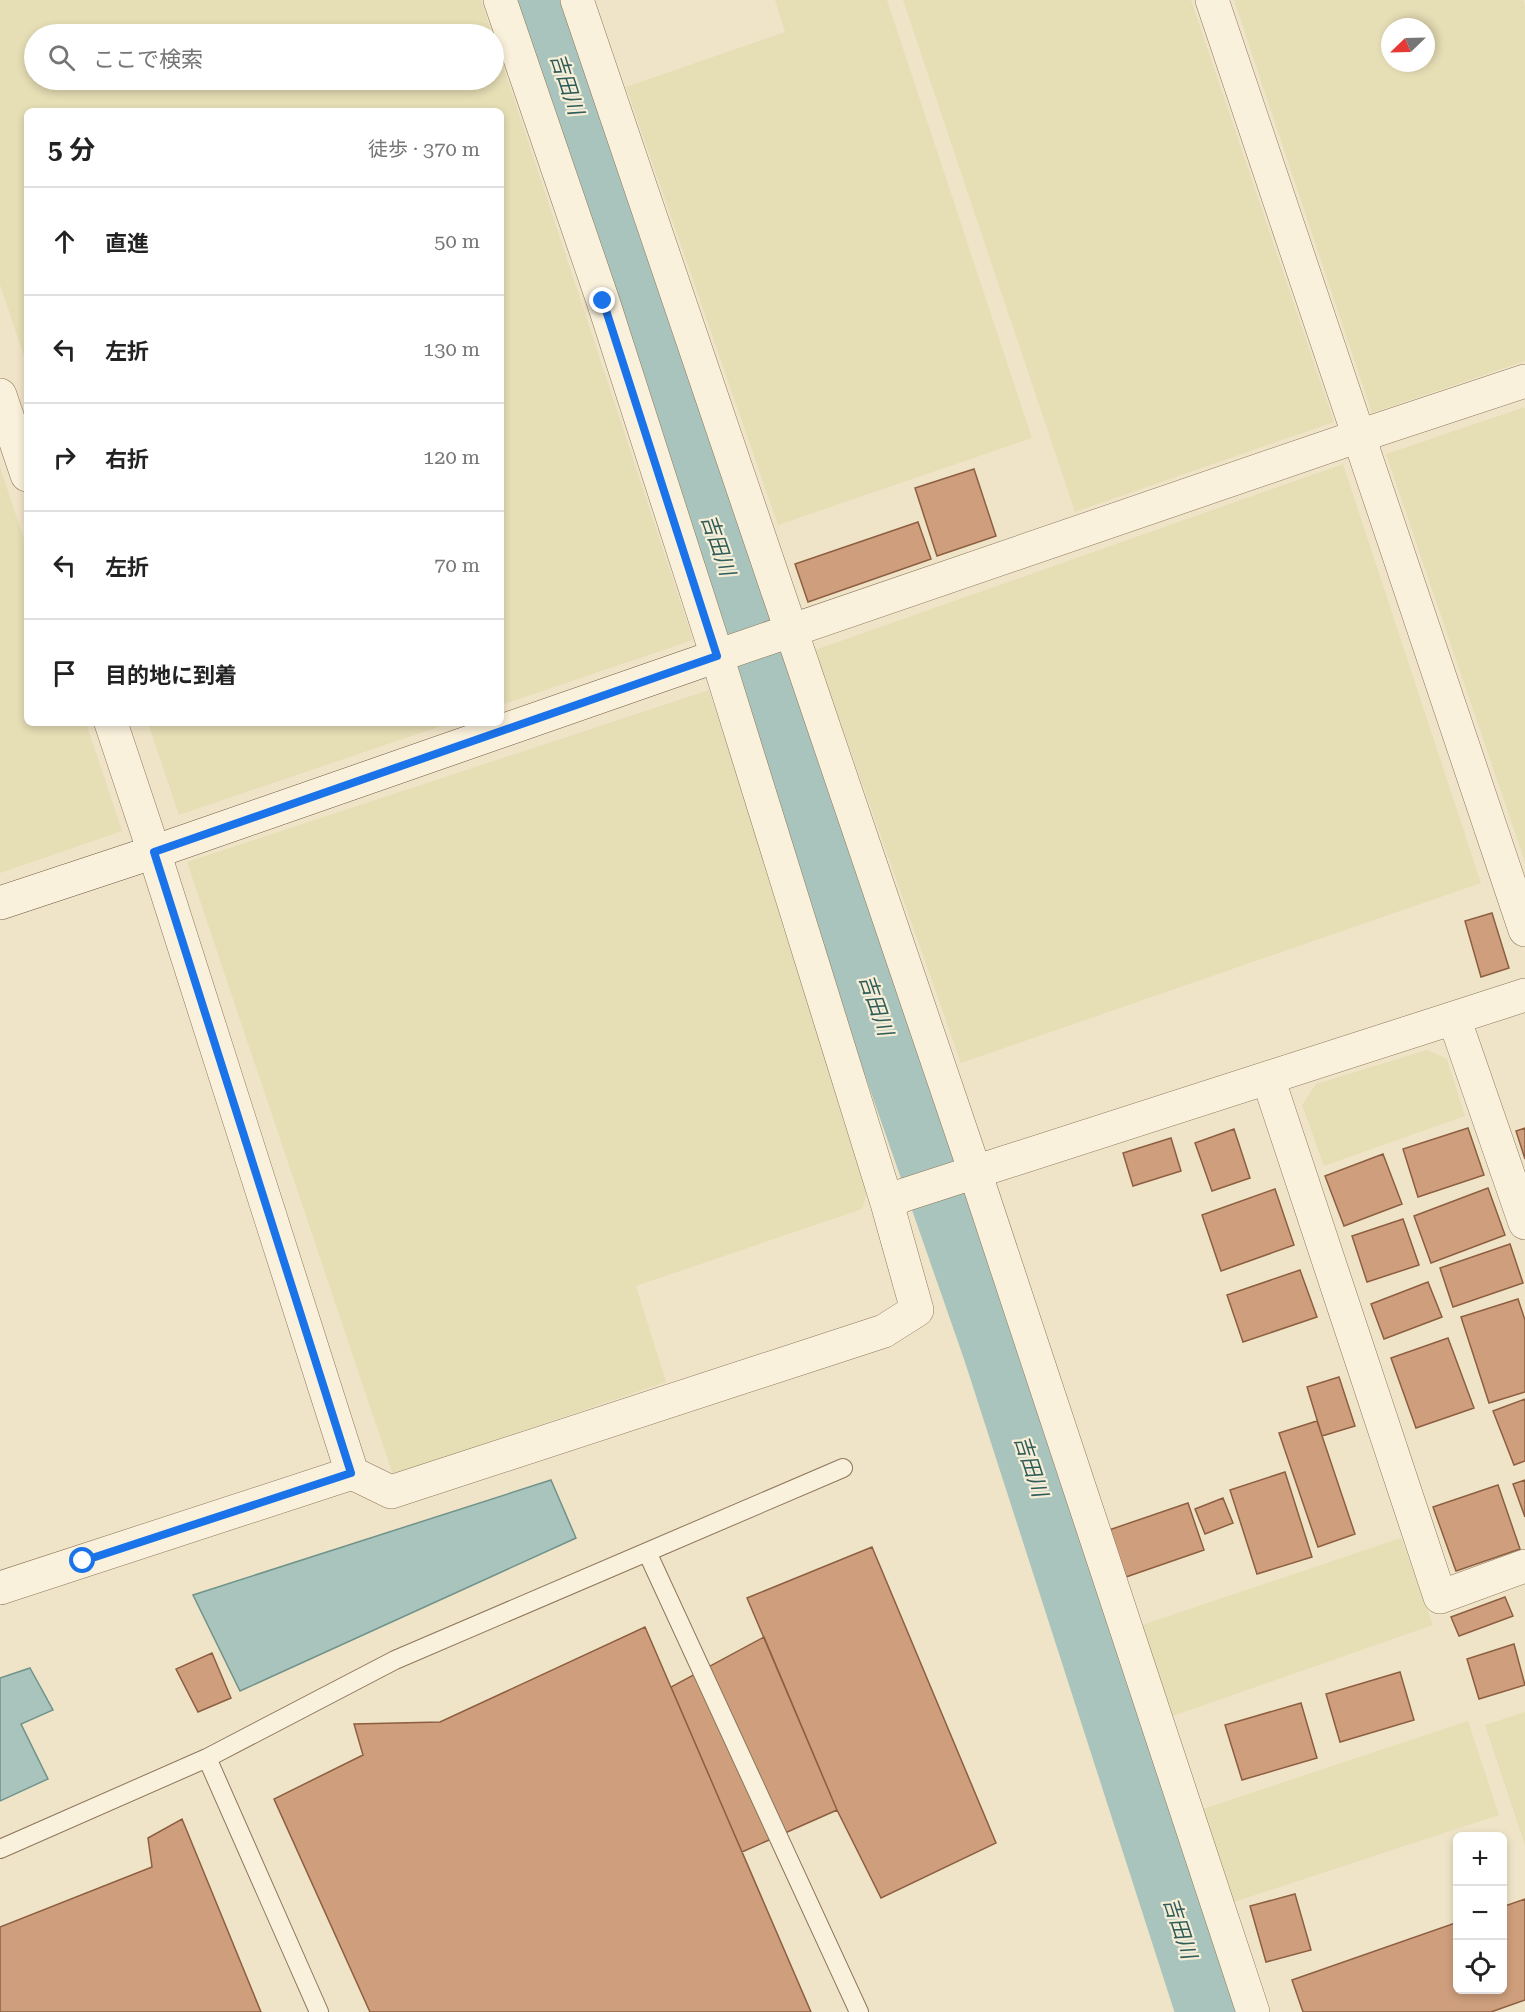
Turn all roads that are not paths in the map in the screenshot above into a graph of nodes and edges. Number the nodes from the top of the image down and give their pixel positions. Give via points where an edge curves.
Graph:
1 (500, 0) edge
2 (577, 0) edge
3 (1212, 0) edge
4 (1525, 381) edge
5 (0, 395) edge
6 (1359, 436) junction
7 (24, 466) edge
8 (792, 629) junction
9 (717, 656) junction
10 (112, 726) edge
11 (154, 852) junction
12 (0, 903) edge
13 (1525, 930) edge
14 (1525, 995) edge
15 (1454, 1018) junction
16 (1268, 1078) junction
17 (975, 1172) junction
18 (887, 1203) junction
19 (1525, 1223) edge
20 (843, 1468) dead end
21 (351, 1473) junction
22 (647, 1552) junction
23 (1525, 1566) edge
24 (0, 1588) edge
25 (207, 1758) junction
26 (0, 1849) edge
27 (319, 2012) edge
28 (859, 2012) edge
29 (1252, 2012) edge

1 - 9 street via 603,301
2 - 8 street
3 - 6 street
4 - 6 street
5 - 7 street
6 - 8 street
6 - 13 street
8 - 9 street
8 - 17 street
9 - 11 street
9 - 18 street
10 - 11 street
11 - 12 street
11 - 21 street
14 - 15 street
15 - 16 street
15 - 19 street
16 - 17 street
16 - 23 street via 1440,1597
17 - 18 street
17 - 29 street
18 - 21 street via 917,1310 884,1331 391,1492
20 - 22 lane
21 - 24 street
22 - 25 lane via 395,1660
22 - 28 lane
25 - 26 lane
25 - 27 lane

